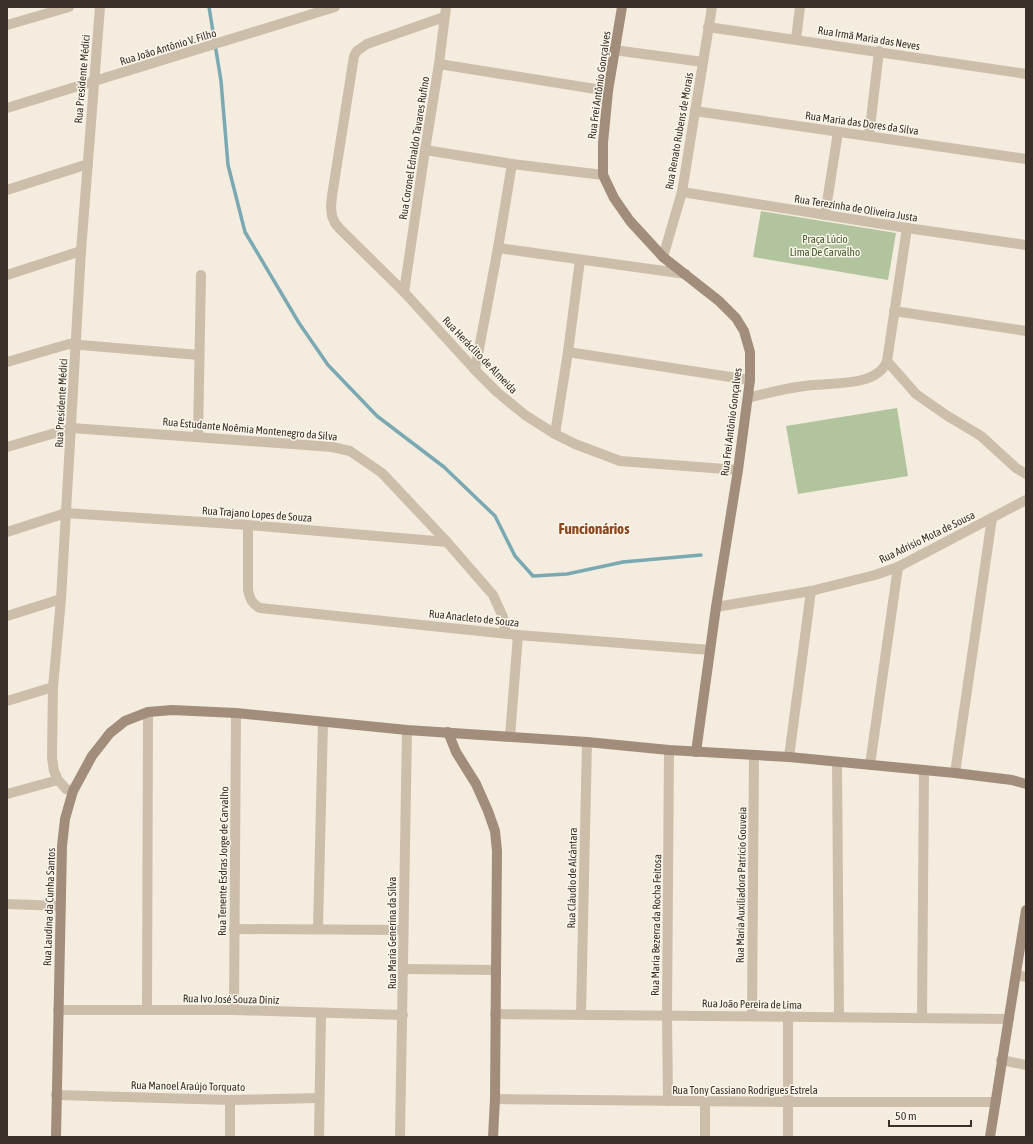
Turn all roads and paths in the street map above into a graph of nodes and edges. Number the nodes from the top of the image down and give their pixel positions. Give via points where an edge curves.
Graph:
1 (69, 7) edge
2 (100, 7) edge
3 (335, 7) edge
4 (622, 7) edge
5 (712, 7) edge
6 (800, 7) edge
7 (445, 12) edge
8 (7, 25) edge
9 (708, 27) junction
10 (796, 39) junction
11 (614, 50) junction
12 (880, 51) junction
13 (703, 62) junction
14 (439, 64) junction
15 (1026, 74) edge
16 (94, 82) junction
17 (608, 91) junction
18 (7, 108) edge
19 (695, 111) junction
20 (838, 132) junction
21 (868, 136) junction
22 (425, 150) junction
23 (1026, 159) edge
24 (88, 164) junction
25 (512, 164) junction
26 (603, 175) junction
27 (7, 190) edge
28 (682, 192) junction
29 (825, 215) junction
30 (907, 228) junction
31 (1026, 245) edge
32 (498, 248) junction
33 (81, 251) junction
34 (663, 257) junction
35 (580, 260) junction
36 (686, 274) junction
37 (7, 275) edge
38 (201, 275) dead end
39 (404, 292) junction
40 (894, 311) junction
41 (1026, 328) edge
42 (76, 344) junction
43 (568, 352) junction
44 (199, 355) junction
45 (887, 361) junction
46 (7, 362) edge
47 (475, 370) junction
48 (750, 380) junction
49 (748, 398) junction
50 (72, 428) junction
51 (555, 434) junction
52 (198, 437) junction
53 (7, 447) edge
54 (738, 470) junction
55 (1026, 474) edge
56 (1026, 500) edge
57 (66, 513) junction
58 (992, 518) junction
59 (248, 525) junction
60 (7, 532) edge
61 (447, 542) junction
62 (898, 567) junction
63 (811, 591) junction
64 (61, 599) junction
65 (716, 607) junction
66 (7, 616) edge
67 (506, 633) junction
68 (518, 635) junction
69 (710, 650) junction
70 (53, 687) junction
71 (7, 702) edge
72 (148, 712) junction
73 (236, 713) junction
74 (323, 722) junction
75 (407, 730) junction
76 (448, 732) junction
77 (510, 736) junction
78 (587, 742) junction
79 (669, 750) junction
80 (696, 752) junction
81 (754, 755) junction
82 (789, 757) junction
83 (837, 762) junction
84 (870, 765) junction
85 (924, 770) junction
86 (955, 773) junction
87 (58, 780) junction
88 (1026, 784) edge
89 (73, 791) junction
90 (7, 794) edge
91 (7, 904) edge
92 (61, 906) junction
93 (1026, 910) edge
94 (234, 929) junction
95 (318, 929) junction
96 (403, 930) junction
97 (404, 970) junction
98 (496, 970) junction
99 (1021, 976) edge
100 (58, 1010) junction
101 (147, 1010) junction
102 (234, 1010) junction
103 (321, 1013) junction
104 (495, 1014) junction
105 (582, 1014) junction
106 (403, 1015) junction
107 (667, 1015) junction
108 (752, 1016) junction
109 (788, 1016) junction
110 (839, 1016) junction
111 (922, 1018) junction
112 (1009, 1019) junction
113 (1001, 1060) junction
114 (1026, 1065) edge
115 (56, 1095) junction
116 (319, 1098) junction
117 (495, 1098) junction
118 (230, 1100) junction
119 (668, 1101) junction
120 (705, 1102) junction
121 (788, 1102) junction
122 (996, 1102) junction
123 (56, 1137) edge
124 (230, 1137) edge
125 (319, 1137) edge
126 (400, 1137) edge
127 (493, 1137) edge
128 (705, 1137) edge
129 (788, 1137) edge
130 (990, 1137) edge

1 - 8 street
2 - 16 street, Rua Presidente Médici
3 - 16 street, Rua João Antônio V. Filho
4 - 11 street, Rua Frei Antônio Gonçalves
5 - 9 street, Rua Renato Rubens de Morais
6 - 10 street
7 - 14 street, Rua Coronel Ednaldo Tavares Rufino
7 - 39 street, Rua Heráclito de Almeida via 367,44 354,56 331,206 335,223 346,236
9 - 10 street, Rua Irmã Maria das Neves
9 - 13 street, Rua Renato Rubens de Morais
10 - 12 street, Rua Irmã Maria das Neves
11 - 13 street
11 - 17 street, Rua Frei Antônio Gonçalves
12 - 15 street, Rua Irmã Maria das Neves
12 - 21 street
13 - 19 street, Rua Renato Rubens de Morais
14 - 17 street
14 - 22 street, Rua Coronel Ednaldo Tavares Rufino
16 - 18 street, Rua João Antônio V. Filho
16 - 24 street, Rua Presidente Médici
17 - 26 street, Rua Frei Antônio Gonçalves
19 - 20 street, Rua Maria das Dores da Silva
19 - 28 street, Rua Renato Rubens de Morais
20 - 21 street, Rua Maria das Dores da Silva
20 - 29 street
21 - 23 street, Rua Maria das Dores da Silva
22 - 25 street
22 - 39 street, Rua Coronel Ednaldo Tavares Rufino
24 - 27 street
24 - 33 street, Rua Presidente Médici
25 - 26 street
25 - 32 street
26 - 34 street, Rua Frei Antônio Gonçalves via 630,222
28 - 29 street, Rua Terezinha de Oliveira Justa
28 - 34 street, Rua Renato Rubens de Morais
29 - 30 street, Rua Terezinha de Oliveira Justa
30 - 31 street, Rua Terezinha de Oliveira Justa
30 - 40 street
32 - 35 street
32 - 47 street
33 - 37 street
33 - 42 street, Rua Presidente Médici
34 - 36 street, Rua Frei Antônio Gonçalves
35 - 36 street
35 - 43 street
36 - 48 street, Rua Frei Antônio Gonçalves via 719,301 740,324 750,352
38 - 44 street
39 - 47 street, Rua Heráclito de Almeida
40 - 41 street
40 - 45 street
42 - 44 street
42 - 46 street via 63,345
42 - 50 street, Rua Presidente Médici
43 - 48 street
43 - 51 street
44 - 52 street
45 - 49 street via 879,373 855,382 807,385
45 - 55 street via 916,394 981,436
47 - 51 street, Rua Heráclito de Almeida via 525,415
48 - 49 street, Rua Frei Antônio Gonçalves
49 - 54 street, Rua Frei Antônio Gonçalves
50 - 52 street, Rua Estudante Noêmia Montenegro da Silva
50 - 53 street
50 - 57 street, Rua Presidente Médici
51 - 54 street, Rua Heráclito de Almeida via 620,461
52 - 61 street, Rua Estudante Noêmia Montenegro da Silva via 332,447 350,451 382,472
54 - 65 street, Rua Frei Antônio Gonçalves
56 - 58 street, Rua Adrisio Mota de Sousa
57 - 59 street, Rua Trajano Lopes de Souza
57 - 60 street
57 - 64 street, Rua Presidente Médici
58 - 62 street, Rua Adrisio Mota de Sousa
58 - 86 street
59 - 61 street, Rua Trajano Lopes de Souza
59 - 67 street, Rua Anacleto de Souza via 248,590 254,605 265,609
61 - 67 street, Rua Estudante Noêmia Montenegro da Silva via 493,595 503,617
62 - 63 street, Rua Adrisio Mota de Sousa via 855,581
62 - 84 street
63 - 65 street, Rua Adrisio Mota de Sousa
63 - 82 street
64 - 66 street
64 - 70 street, Rua Presidente Médici
65 - 69 street, Rua Frei Antônio Gonçalves
67 - 68 street, Rua Anacleto de Souza
68 - 69 street, Rua Anacleto de Souza
68 - 77 street
69 - 80 street, Rua Frei Antônio Gonçalves
70 - 71 street
70 - 87 street, Rua Presidente Médici via 52,758
72 - 73 street, Rua Laudina da Cunha Santos via 172,710
72 - 89 street, Rua Laudina da Cunha Santos via 125,721 110,733 92,756
72 - 101 street
73 - 74 street, Rua Laudina da Cunha Santos
73 - 94 street, Rua Tenente Esdras Jorge de Carvalho
74 - 75 street, Rua Laudina da Cunha Santos
74 - 95 street
75 - 76 street, Rua Laudina da Cunha Santos
75 - 96 street, Rua Maria Generina da Silva
76 - 77 street, Rua Laudina da Cunha Santos
76 - 98 street via 456,752 476,784 495,831
77 - 78 street, Rua Laudina da Cunha Santos
78 - 79 street, Rua Laudina da Cunha Santos
78 - 105 street, Rua Cláudio de Alcântara
79 - 80 street, Rua Laudina da Cunha Santos
79 - 107 street, Rua Maria Bezerra da Rocha Feitosa
80 - 81 street, Rua Laudina da Cunha Santos
81 - 82 street, Rua Laudina da Cunha Santos
81 - 108 street, Rua Maria Auxiliadora Patrício Gouveia
82 - 83 street, Rua Laudina da Cunha Santos
83 - 84 street, Rua Laudina da Cunha Santos
83 - 110 street
84 - 85 street, Rua Laudina da Cunha Santos
85 - 86 street, Rua Laudina da Cunha Santos
85 - 111 street
86 - 88 street, Rua Laudina da Cunha Santos
87 - 89 street via 66,789
87 - 90 street
89 - 92 street, Rua Laudina da Cunha Santos via 65,819 62,846
91 - 92 street
92 - 100 street, Rua Laudina da Cunha Santos
93 - 99 street
94 - 95 street
94 - 102 street, Rua Tenente Esdras Jorge de Carvalho
95 - 96 street
96 - 97 street, Rua Maria Generina da Silva
97 - 98 street
97 - 106 street, Rua Maria Generina da Silva
98 - 104 street
99 - 112 street
100 - 101 street, Rua Ivo José Souza Diniz
100 - 115 street, Rua Laudina da Cunha Santos
101 - 102 street, Rua Ivo José Souza Diniz
102 - 103 street, Rua Ivo José Souza Diniz
103 - 106 street, Rua Ivo José Souza Diniz
103 - 116 street
104 - 105 street, Rua João Pereira de Lima
104 - 117 street
105 - 107 street, Rua João Pereira de Lima
106 - 126 street, Rua Maria Generina da Silva
107 - 108 street, Rua João Pereira de Lima
107 - 119 street, Rua Maria Bezerra da Rocha Feitosa
108 - 109 street, Rua João Pereira de Lima
109 - 110 street, Rua João Pereira de Lima
109 - 121 street
110 - 111 street, Rua João Pereira de Lima
111 - 112 street, Rua João Pereira de Lima
112 - 113 street
113 - 114 street
113 - 122 street
115 - 118 street, Rua Manoel Araújo Torquato
115 - 123 street, Rua Laudina da Cunha Santos
116 - 118 street, Rua Manoel Araújo Torquato
116 - 125 street
117 - 119 street, Rua Tony Cassiano Rodrigues Estrela
117 - 127 street
118 - 124 street
119 - 120 street, Rua Tony Cassiano Rodrigues Estrela
120 - 121 street, Rua Tony Cassiano Rodrigues Estrela
120 - 128 street
121 - 122 street, Rua Tony Cassiano Rodrigues Estrela
121 - 129 street
122 - 130 street

